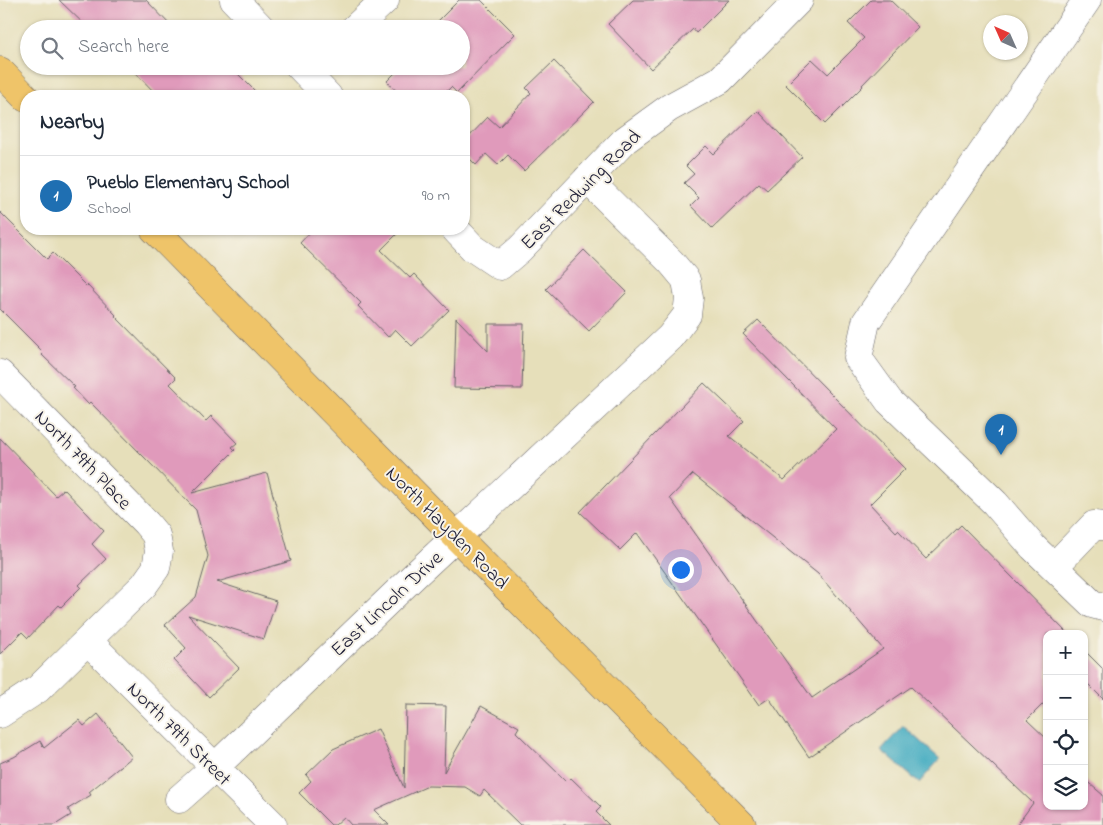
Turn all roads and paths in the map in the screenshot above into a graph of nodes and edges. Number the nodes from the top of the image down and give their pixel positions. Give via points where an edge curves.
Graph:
1 (234, 0) edge
2 (384, 0) edge
3 (799, 0) edge
4 (1087, 0) edge
5 (253, 20) edge
6 (363, 20) edge
7 (0, 71) edge
8 (312, 75) edge
9 (323, 90) edge
10 (20, 92) edge
11 (587, 179) junction
12 (160, 235) edge
13 (461, 235) edge
14 (0, 374) edge
15 (1103, 526) edge
16 (457, 536) junction
17 (1054, 567) junction
18 (1103, 607) edge
19 (88, 641) junction
20 (0, 714) edge
21 (214, 768) junction
22 (179, 799) dead end
23 (272, 825) edge
24 (742, 825) edge

1 - 5 street
2 - 6 street
3 - 11 street, East Redwing Road via 720,80 669,108 625,140
4 - 17 street via 866,322 858,358 889,401 995,503
7 - 10 main road
8 - 9 street
11 - 13 street, East Redwing Road via 500,266 473,248
11 - 16 street, East Lincoln Drive via 686,280 687,315 670,337
12 - 16 main road, North Hayden Road
14 - 19 street, North 79th Place via 156,535 159,551 156,568 144,585
15 - 17 street via 1094,525
16 - 21 street, East Lincoln Drive
16 - 24 main road, North Hayden Road
17 - 18 street via 1092,604
19 - 20 street via 38,690
19 - 21 street, North 79th Street
21 - 22 street, East Lincoln Drive
21 - 23 street, North 79th Street

